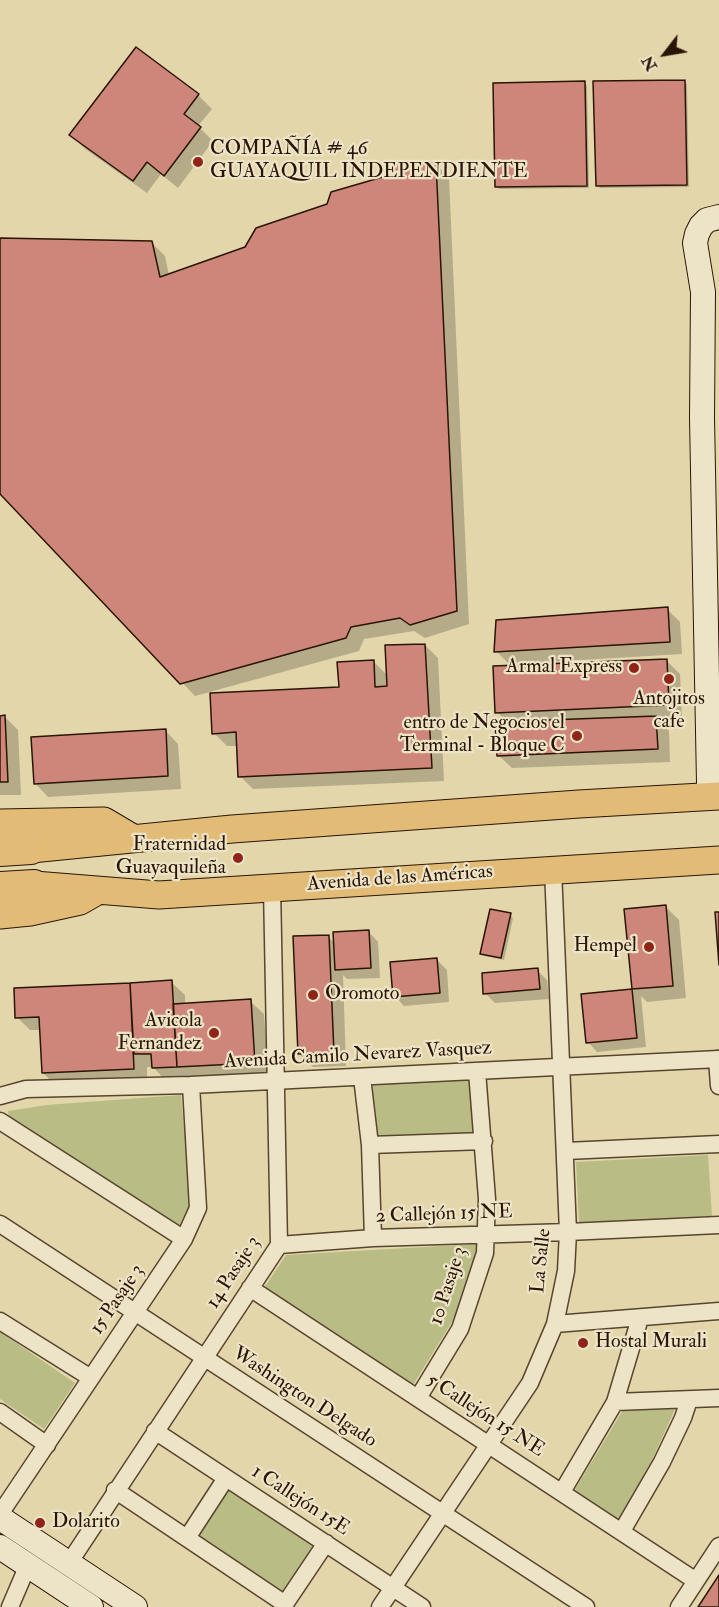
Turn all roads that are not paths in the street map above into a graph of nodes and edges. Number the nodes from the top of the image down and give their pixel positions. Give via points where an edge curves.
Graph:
1 (719, 217) edge
2 (697, 251) junction
3 (719, 268) edge
4 (711, 418) edge
5 (714, 694) edge
6 (716, 790) edge
7 (0, 823) edge
8 (131, 837) junction
9 (32, 849) joint
10 (0, 851) edge
11 (713, 862) edge
12 (553, 869) junction
13 (34, 885) joint
14 (0, 887) edge
15 (272, 887) junction
16 (100, 889) junction
17 (0, 915) edge
18 (718, 1059) edge
19 (562, 1067) junction
20 (477, 1071) junction
21 (362, 1077) junction
22 (277, 1081) junction
23 (191, 1085) junction
24 (719, 1086) edge
25 (0, 1096) edge
26 (0, 1121) edge
27 (484, 1141) junction
28 (719, 1144) edge
29 (370, 1145) junction
30 (566, 1151) junction
31 (0, 1224) edge
32 (719, 1225) edge
33 (568, 1232) junction
34 (484, 1235) junction
35 (373, 1238) junction
36 (184, 1239) junction
37 (279, 1245) junction
38 (250, 1288) junction
39 (719, 1311) edge
40 (135, 1312) junction
41 (640, 1318) junction
42 (0, 1321) edge
43 (555, 1324) junction
44 (204, 1357) junction
45 (91, 1378) junction
46 (418, 1398) junction
47 (719, 1398) edge
48 (689, 1400) junction
49 (615, 1402) junction
50 (0, 1412) edge
51 (155, 1431) junction
52 (46, 1444) junction
53 (489, 1444) junction
54 (226, 1478) junction
55 (115, 1490) junction
56 (561, 1492) junction
57 (443, 1513) junction
58 (0, 1516) edge
59 (622, 1531) junction
60 (187, 1538) junction
61 (326, 1543) junction
62 (719, 1546) edge
63 (0, 1547) edge
64 (69, 1563) junction
65 (28, 1565) junction
66 (696, 1581) junction
67 (393, 1588) junction
68 (284, 1605) edge
69 (579, 1605) edge
70 (10, 1607) edge
71 (91, 1607) edge
72 (135, 1607) edge
73 (380, 1607) edge
74 (422, 1607) edge
75 (679, 1607) edge

1 - 2 main road via 701,226
2 - 3 main road via 707,264
2 - 4 main road
4 - 5 main road
5 - 6 main road
6 - 8 main road
7 - 8 main road via 104,821
8 - 9 main road
9 - 10 highway
11 - 12 main road, Avenida de las Américas
12 - 15 main road, Avenida de las Américas
12 - 19 street, La Salle
13 - 14 highway
13 - 16 main road, Avenida de las Américas
15 - 16 main road, Avenida de las Américas via 159,895
15 - 22 street, 14 Pasaje 3
16 - 17 main road via 80,902
18 - 19 street, Avenida Camilo Nevarez Vasquez
18 - 24 street
19 - 20 street, Avenida Camilo Nevarez Vasquez
19 - 30 street, La Salle
20 - 21 street, Avenida Camilo Nevarez Vasquez
20 - 27 street, 10 Pasaje 3
21 - 22 street, Avenida Camilo Nevarez Vasquez
21 - 29 street
22 - 23 street, Avenida Camilo Nevarez Vasquez
22 - 37 street, 14 Pasaje 3
23 - 25 street, Avenida Camilo Nevarez Vasquez via 26,1089
23 - 36 street, 15 Pasaje 3 via 198,1208
26 - 36 street
27 - 29 street
27 - 34 street, 10 Pasaje 3
28 - 30 street
29 - 35 street
30 - 33 street, La Salle
31 - 40 street, Washington Delgado
32 - 33 street, 2 Callejón 15 NE
33 - 34 street, 2 Callejón 15 NE
33 - 43 street, La Salle via 566,1270
34 - 35 street, 2 Callejón 15 NE
34 - 46 street, 10 Pasaje 3 via 485,1253 460,1329
35 - 37 street, 2 Callejón 15 NE
36 - 40 street, 15 Pasaje 3
37 - 38 street, 14 Pasaje 3
38 - 44 street, 14 Pasaje 3
38 - 46 street, 5 Callejón 15 NE
39 - 41 street
40 - 44 street, Washington Delgado
40 - 45 street, 15 Pasaje 3
41 - 43 street
41 - 49 street
42 - 45 street
43 - 53 street, La Salle via 530,1383
44 - 51 street, 14 Pasaje 3
44 - 57 street, Washington Delgado
45 - 52 street, 15 Pasaje 3
46 - 53 street, 5 Callejón 15 NE
47 - 48 street
48 - 49 street
48 - 59 street via 662,1462
49 - 56 street
50 - 52 street
51 - 54 street, 1 Callejón 15E
51 - 55 street, 14 Pasaje 3
52 - 58 street, 15 Pasaje 3
53 - 56 street, 5 Callejón 15 NE
53 - 57 street, La Salle
54 - 60 street
54 - 61 street, 1 Callejón 15E
55 - 60 street
55 - 64 street, 14 Pasaje 3
56 - 59 street, 5 Callejón 15 NE
57 - 67 street, La Salle
57 - 69 street, Washington Delgado
58 - 64 main road
59 - 66 street, 5 Callejón 15 NE
60 - 68 street
61 - 67 street, 1 Callejón 15E
61 - 68 street
62 - 66 street
63 - 65 main road
64 - 72 main road
65 - 70 street
65 - 71 main road
66 - 75 street
67 - 73 street, La Salle
67 - 74 street, 1 Callejón 15E

